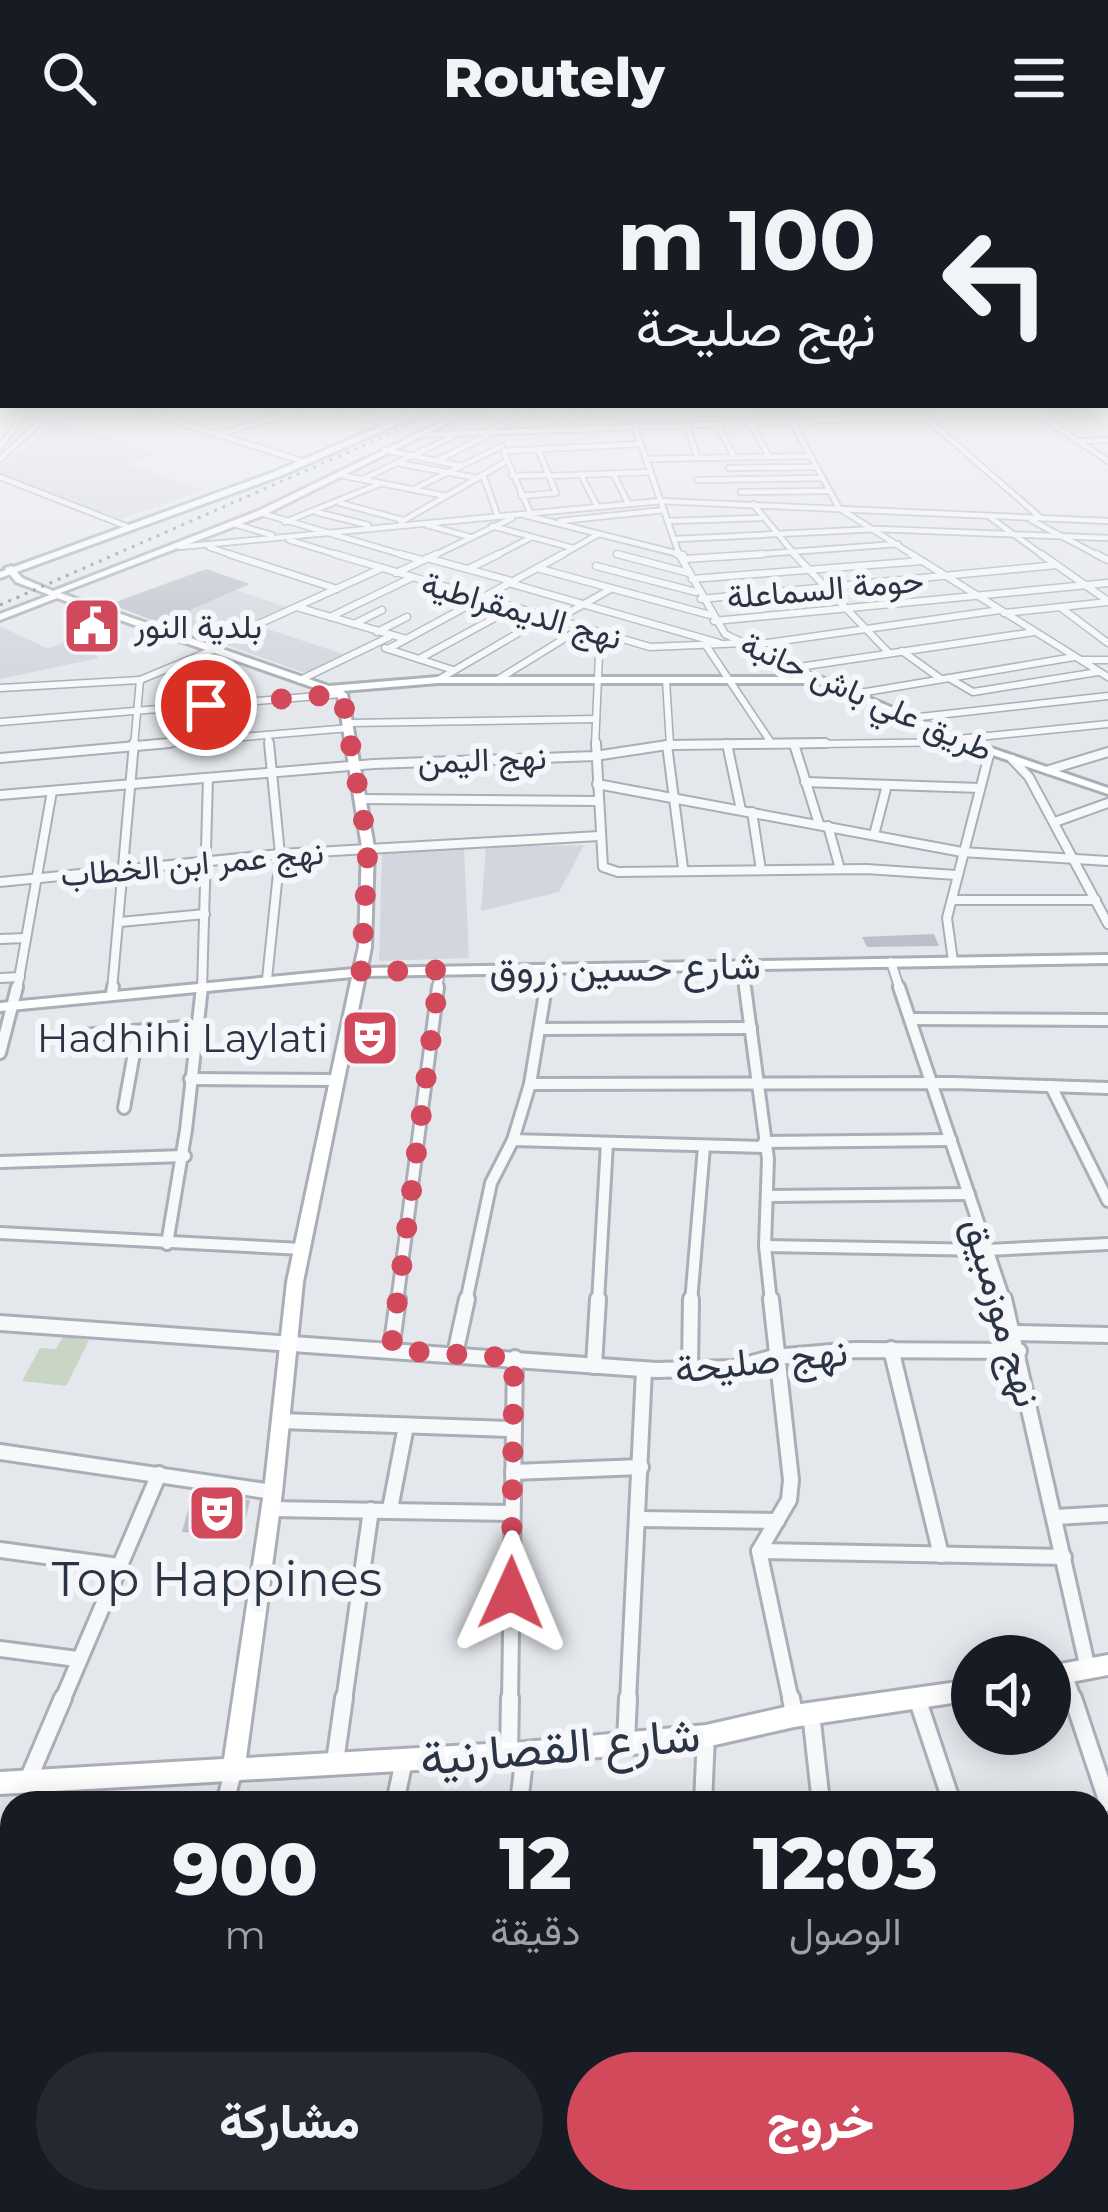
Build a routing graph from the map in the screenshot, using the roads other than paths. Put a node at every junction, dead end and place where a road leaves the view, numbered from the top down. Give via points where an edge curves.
1 (65, 503) edge
2 (194, 503) edge
3 (283, 503) edge
4 (334, 503) edge
5 (340, 503) edge
6 (374, 503) edge
7 (434, 503) edge
8 (492, 503) edge
9 (525, 503) edge
10 (595, 503) edge
11 (628, 503) edge
12 (660, 503) edge
13 (750, 503) joint
14 (836, 503) edge
15 (1022, 503) edge
16 (596, 506) junction
17 (839, 508) junction
18 (664, 510) junction
19 (313, 511) junction
20 (370, 511) junction
21 (530, 512) junction
22 (262, 513) junction
23 (517, 513) junction
24 (497, 514) junction
25 (612, 515) junction
26 (988, 516) junction
27 (762, 518) junction
28 (1027, 518) junction
29 (1042, 518) junction
30 (404, 520) junction
31 (669, 520) junction
32 (1108, 520) edge
33 (287, 521) junction
34 (554, 522) junction
35 (420, 523) junction
36 (234, 524) junction
37 (394, 525) junction
38 (492, 526) junction
39 (128, 527) junction
40 (376, 528) junction
41 (877, 529) junction
42 (262, 531) junction
43 (330, 532) junction
44 (775, 533) junction
45 (597, 535) junction
46 (1015, 535) junction
47 (279, 537) junction
48 (470, 537) junction
49 (532, 537) junction
50 (1064, 538) junction
51 (1108, 538) edge
52 (676, 539) junction
53 (617, 540) junction
54 (634, 544) junction
55 (898, 544) junction
56 (202, 545) junction
57 (180, 547) junction
58 (573, 548) junction
59 (794, 551) junction
60 (617, 554) junction
61 (684, 557) junction
62 (1105, 557) edge
63 (425, 559) junction
64 (924, 560) junction
65 (1057, 565) junction
66 (596, 566) junction
67 (381, 568) junction
68 (537, 568) junction
69 (468, 569) junction
70 (810, 569) junction
71 (396, 573) junction
72 (7, 574) edge
73 (690, 576) junction
74 (949, 577) junction
75 (410, 578) junction
76 (575, 578) junction
77 (511, 582) junction
78 (1108, 583) edge
79 (1085, 585) junction
80 (613, 588) junction
81 (828, 588) junction
82 (337, 589) junction
83 (53, 593) junction
84 (698, 595) junction
85 (976, 596) junction
86 (481, 598) junction
87 (1108, 602) edge
88 (584, 604) junction
89 (297, 607) junction
90 (1060, 607) junction
91 (515, 608) junction
92 (848, 609) junction
93 (382, 610) dead end
94 (1002, 612) junction
95 (0, 613) edge
96 (330, 617) junction
97 (407, 617) dead end
98 (552, 618) junction
99 (712, 618) junction
100 (354, 624) junction
101 (433, 624) junction
102 (583, 627) junction
103 (864, 629) junction
104 (377, 632) junction
105 (600, 632) junction
106 (1034, 632) junction
107 (465, 634) junction
108 (393, 636) junction
109 (406, 639) junction
110 (1108, 643) edge
111 (370, 644) junction
112 (747, 644) junction
113 (728, 645) junction
114 (706, 647) junction
115 (212, 648) junction
116 (388, 649) junction
117 (902, 651) junction
118 (889, 653) junction
119 (1077, 658) junction
120 (419, 659) junction
121 (1108, 659) edge
122 (796, 668) junction
123 (453, 670) junction
124 (1098, 672) junction
125 (1108, 677) edge
126 (945, 679) junction
127 (140, 680) junction
128 (300, 680) junction
129 (438, 680) junction
130 (496, 680) junction
131 (598, 680) junction
132 (666, 680) junction
133 (820, 680) junction
134 (729, 681) junction
135 (0, 688) edge
136 (334, 692) junction
137 (854, 694) junction
138 (1108, 696) edge
139 (139, 710) junction
140 (911, 718) junction
141 (596, 719) junction
142 (0, 722) edge
143 (1108, 724) edge
144 (350, 726) junction
145 (268, 735) junction
146 (961, 741) junction
147 (727, 744) junction
148 (772, 744) junction
149 (794, 744) junction
150 (668, 745) junction
151 (137, 746) junction
152 (990, 751) junction
153 (1108, 752) edge
154 (595, 756) junction
155 (0, 758) edge
156 (1012, 759) junction
157 (357, 765) junction
158 (1049, 770) junction
159 (274, 773) junction
160 (208, 778) junction
161 (806, 782) junction
162 (131, 784) junction
163 (597, 784) junction
164 (887, 784) junction
165 (980, 788) junction
166 (52, 791) junction
167 (1108, 791) edge
168 (0, 796) edge
169 (670, 796) junction
170 (362, 799) junction
171 (598, 801) junction
172 (1108, 803) edge
173 (746, 811) junction
174 (1055, 822) junction
175 (823, 825) junction
176 (874, 835) junction
177 (599, 836) junction
178 (368, 847) junction
179 (962, 852) junction
180 (280, 854) junction
181 (1073, 858) junction
182 (210, 860) junction
183 (1108, 861) edge
184 (683, 868) junction
185 (124, 869) junction
186 (840, 869) junction
187 (761, 870) junction
188 (956, 875) junction
189 (37, 878) junction
190 (0, 882) edge
191 (952, 900) junction
192 (1096, 901) junction
193 (205, 914) junction
194 (120, 922) junction
195 (1108, 924) edge
196 (26, 938) junction
197 (0, 939) edge
198 (1108, 959) edge
199 (953, 961) junction
200 (891, 962) junction
201 (742, 965) junction
202 (440, 970) junction
203 (549, 970) junction
204 (361, 972) junction
205 (20, 977) junction
206 (0, 978) edge
207 (267, 979) junction
208 (198, 985) junction
209 (112, 993) junction
210 (7, 1007) edge
211 (910, 1019) junction
212 (1108, 1020) edge
213 (196, 1026) junction
214 (751, 1028) junction
215 (541, 1029) junction
216 (138, 1031) junction
217 (71, 1036) dead end
218 (0, 1053) edge
219 (190, 1079) junction
220 (334, 1079) junction
221 (932, 1083) junction
222 (530, 1084) junction
223 (757, 1084) junction
224 (1051, 1086) junction
225 (1108, 1088) edge
226 (124, 1108) dead end
227 (513, 1140) junction
228 (951, 1140) junction
229 (607, 1143) junction
230 (765, 1145) junction
231 (704, 1147) junction
232 (184, 1156) junction
233 (0, 1162) edge
234 (969, 1194) junction
235 (770, 1196) junction
236 (1108, 1201) edge
237 (0, 1233) edge
238 (166, 1244) junction
239 (1108, 1244) edge
240 (765, 1246) junction
241 (302, 1249) junction
242 (988, 1250) junction
243 (0, 1323) edge
244 (1016, 1334) junction
245 (1108, 1335) edge
246 (285, 1343) junction
247 (891, 1348) junction
248 (391, 1350) junction
249 (1019, 1351) junction
250 (455, 1354) junction
251 (774, 1357) junction
252 (514, 1358) junction
253 (594, 1366) junction
254 (644, 1370) junction
255 (689, 1370) junction
256 (281, 1421) junction
257 (406, 1426) junction
258 (514, 1429) junction
259 (0, 1452) edge
260 (641, 1467) junction
261 (513, 1472) junction
262 (160, 1474) junction
263 (273, 1492) junction
264 (269, 1509) junction
265 (390, 1509) junction
266 (371, 1510) junction
267 (512, 1513) junction
268 (1108, 1514) edge
269 (1056, 1517) junction
270 (639, 1519) junction
271 (777, 1521) junction
272 (0, 1550) edge
273 (759, 1551) junction
274 (941, 1555) junction
275 (1064, 1557) junction
276 (119, 1566) junction
277 (0, 1649) edge
278 (77, 1660) junction
279 (1098, 1667) edge
280 (951, 1694) edge
281 (918, 1701) junction
282 (1071, 1710) edge
283 (802, 1714) junction
284 (706, 1736) junction
285 (626, 1742) junction
286 (517, 1753) junction
287 (404, 1760) junction
288 (335, 1763) junction
289 (233, 1772) junction
290 (27, 1782) junction
291 (0, 1783) edge
292 (228, 1791) edge
293 (398, 1791) edge
294 (519, 1791) edge
295 (704, 1791) edge
296 (818, 1791) edge
297 (948, 1791) edge
298 (1103, 1791) edge

1 - 39 street
2 - 39 main road
3 - 22 street
4 - 19 street
5 - 20 street
6 - 20 street
7 - 30 street
8 - 24 street
9 - 21 street
10 - 16 street
11 - 16 street
12 - 18 street, طريق علي باش حانبة
13 - 17 street
13 - 27 street
14 - 17 street
15 - 29 street
16 - 21 street
17 - 26 street
17 - 41 street
18 - 25 street
18 - 31 street, طريق علي باش حانبة
19 - 33 street
19 - 40 street
20 - 30 street
21 - 23 street
22 - 33 street
22 - 36 street
23 - 24 street
23 - 34 street
23 - 38 street
24 - 35 street
25 - 34 street
25 - 53 street
26 - 28 street
26 - 46 street
27 - 31 street
27 - 44 street
28 - 29 street
28 - 50 street
29 - 32 street
30 - 37 street
31 - 52 street, طريق علي باش حانبة
33 - 42 street
33 - 43 street
34 - 45 street
35 - 37 street
35 - 48 street
36 - 42 street, نهج الديمقراطية
36 - 57 street
37 - 40 street
38 - 48 street
38 - 49 street
39 - 72 main road
40 - 43 street
41 - 44 street
41 - 46 street
41 - 55 street
42 - 47 street, نهج الديمقراطية
43 - 47 street
43 - 63 street
44 - 52 street
44 - 59 street
45 - 53 street
45 - 58 street
46 - 50 street
46 - 65 street
47 - 56 street
47 - 67 street, نهج الديمقراطية
48 - 63 street
49 - 58 street
49 - 69 street
50 - 51 street
50 - 62 street
52 - 61 street, طريق علي باش حانبة
53 - 54 street
54 - 60 street
54 - 61 street
55 - 59 street
55 - 64 street
56 - 57 street
56 - 82 street
57 - 83 street
58 - 68 street
59 - 61 street
59 - 70 street
60 - 66 street
60 - 73 street
61 - 73 street, طريق علي باش حانبة
63 - 69 street
63 - 71 street
64 - 70 street
64 - 74 street
65 - 74 street, حومة السماعلة
65 - 79 street
66 - 76 street
66 - 84 street, حومة السماعلة
67 - 71 street, نهج الديمقراطية
67 - 82 street
68 - 76 street
68 - 77 street
69 - 77 street
70 - 73 street
70 - 81 street
71 - 75 street, نهج الديمقراطية
72 - 83 street
73 - 84 street, طريق علي باش حانبة
74 - 81 street, حومة السماعلة
74 - 85 street
75 - 86 street, نهج الديمقراطية
75 - 96 street
76 - 80 street
77 - 86 street
77 - 88 street
78 - 79 street
79 - 85 street
79 - 87 street
80 - 88 street
80 - 99 street
81 - 84 street, حومة السماعلة
81 - 92 street
82 - 89 street
83 - 95 street
83 - 115 street
84 - 99 street, طريق علي باش حانبة
85 - 92 street
85 - 94 street
86 - 91 street, نهج الديمقراطية
86 - 101 street
87 - 90 street, نهج الديمقراطية
88 - 98 street
88 - 113 street
89 - 96 street
89 - 115 street
90 - 94 street, نهج الديمقراطية
90 - 110 street
91 - 98 street, نهج الديمقراطية
91 - 107 street
92 - 99 street
92 - 103 street
93 - 100 street
94 - 103 street, نهج الديمقراطية
94 - 106 street
96 - 100 street
97 - 104 street
98 - 102 street, نهج الديمقراطية
98 - 123 street
99 - 112 street, طريق علي باش حانبة
100 - 104 street
101 - 107 street
101 - 109 street
102 - 105 street, نهج الديمقراطية
102 - 130 street
103 - 112 street, نهج الديمقراطية
103 - 118 street
104 - 108 street
105 - 114 street, نهج الديمقراطية via 650,647
105 - 131 street
106 - 117 street
106 - 119 street
107 - 120 street
108 - 109 street
108 - 111 street
109 - 116 street
111 - 116 street
111 - 128 street
112 - 113 street, نهج الديمقراطية
112 - 122 street, طريق علي باش حانبة
113 - 114 street, نهج الديمقراطية
114 - 134 street
115 - 127 street
115 - 128 street
116 - 120 street
117 - 118 street
117 - 126 street
118 - 122 street
119 - 121 street
119 - 124 street
119 - 126 street
120 - 123 street
122 - 133 street, طريق علي باش حانبة
123 - 129 street
124 - 125 street
124 - 126 street via 973,692
126 - 137 street
127 - 135 street
127 - 139 street
128 - 136 street
129 - 130 street
129 - 136 street
130 - 131 street
131 - 132 street
131 - 141 street
132 - 134 street
132 - 150 street
133 - 134 street
133 - 137 street, طريق علي باش حانبة
134 - 148 street
136 - 139 street
136 - 144 street
137 - 140 street, طريق علي باش حانبة
138 - 140 street
139 - 142 street
139 - 151 street
140 - 146 street, طريق علي باش حانبة
141 - 144 street
141 - 154 street
143 - 146 street, نهج اليمن
144 - 145 street
144 - 157 street
145 - 151 street
145 - 159 street
146 - 149 street, نهج اليمن
146 - 152 street, طريق علي باش حانبة
147 - 148 street, نهج اليمن
147 - 150 street, نهج اليمن
147 - 173 street
148 - 149 street, نهج اليمن
149 - 161 street
150 - 154 street, نهج اليمن
150 - 169 street
151 - 155 street
151 - 162 street
152 - 156 street, طريق علي باش حانبة
152 - 165 street
153 - 158 street
154 - 157 street, نهج اليمن
154 - 163 street
156 - 158 street, طريق علي باش حانبة
156 - 174 street
157 - 159 street, نهج اليمن
157 - 170 street
158 - 167 street, طريق علي باش حانبة
159 - 160 street, نهج اليمن
159 - 180 street
160 - 162 street, نهج اليمن
160 - 182 street
161 - 164 street
161 - 175 street
162 - 166 street, نهج اليمن
162 - 185 street
163 - 169 street
163 - 171 street
164 - 165 street
164 - 176 street
165 - 179 street
166 - 168 street, نهج اليمن
166 - 189 street
169 - 173 street
169 - 184 street
170 - 171 street
170 - 178 street
171 - 177 street
172 - 174 street
173 - 175 street
173 - 187 street
174 - 181 street
175 - 176 street
175 - 186 street
176 - 179 street
177 - 178 street, نهج عمر ابن الخطاب
177 - 184 street via 609,871
178 - 180 street, نهج عمر ابن الخطاب
178 - 204 street
179 - 181 street
179 - 188 street
180 - 182 street, نهج عمر ابن الخطاب
180 - 207 street
181 - 183 street
181 - 192 street
182 - 185 street, نهج عمر ابن الخطاب
182 - 193 street
184 - 187 street
185 - 189 street, نهج عمر ابن الخطاب
185 - 194 street
186 - 187 street
186 - 188 street
188 - 191 street
189 - 190 street, نهج عمر ابن الخطاب
189 - 196 street
191 - 192 street
191 - 199 street
192 - 195 street
193 - 194 street
193 - 208 street
194 - 209 street
196 - 197 street
196 - 205 street
198 - 199 street, شارع حسين زروق
199 - 200 street, شارع حسين زروق
200 - 201 street, شارع حسين زروق
200 - 211 street, نهج موزمبيق
201 - 203 street, شارع حسين زروق
201 - 214 street
202 - 203 street, شارع حسين زروق
202 - 204 street, شارع حسين زروق
202 - 248 street
203 - 215 street
204 - 207 street, شارع حسين زروق
204 - 220 street
205 - 206 street
205 - 210 street
207 - 208 street, شارع حسين زروق
208 - 209 street, شارع حسين زروق
208 - 213 street
209 - 210 street, شارع حسين زروق
210 - 218 street
211 - 212 street
211 - 221 street, نهج موزمبيق
213 - 216 street
213 - 219 street
214 - 215 street
214 - 223 street
215 - 222 street
216 - 217 street
216 - 226 street
219 - 220 street
219 - 232 street
220 - 241 street
221 - 223 street
221 - 224 street
221 - 228 street, نهج موزمبيق
222 - 223 street
222 - 227 street
223 - 230 street
224 - 225 street
224 - 236 street
227 - 229 street
227 - 250 street via 491,1183
228 - 230 street
228 - 234 street, نهج موزمبيق
229 - 231 street
229 - 253 street
230 - 231 street
230 - 235 street
231 - 255 street
232 - 233 street
232 - 238 street
234 - 235 street
234 - 242 street, نهج موزمبيق
235 - 240 street
237 - 238 street
238 - 241 street
239 - 242 street
240 - 242 street
240 - 251 street
241 - 246 street
242 - 244 street, نهج موزمبيق
243 - 246 street, نهج صليحة
244 - 245 street
244 - 249 street, نهج موزمبيق
246 - 248 street, نهج صليحة
246 - 256 street
247 - 249 street, نهج صليحة
247 - 251 street, نهج صليحة
247 - 274 street
248 - 250 street, نهج صليحة
249 - 269 street, نهج موزمبيق
250 - 252 street, نهج صليحة
251 - 255 street, نهج صليحة
251 - 271 street via 790,1480
252 - 253 street, نهج صليحة
252 - 258 street
253 - 254 street, نهج صليحة
254 - 255 street, نهج صليحة
254 - 260 street
256 - 257 street
256 - 263 street
257 - 258 street
257 - 265 street
258 - 261 street
259 - 262 street
260 - 261 street
260 - 270 street
261 - 267 street
262 - 263 street
262 - 276 street
263 - 264 street
264 - 266 street
264 - 289 street
265 - 266 street
265 - 267 street
266 - 288 street
267 - 286 street
268 - 269 street
269 - 275 street, نهج موزمبيق
270 - 271 street
270 - 285 street
271 - 273 street
272 - 276 street
273 - 274 street
273 - 283 street
274 - 275 street
275 - 279 street, نهج موزمبيق
276 - 278 street
277 - 278 street
278 - 290 street
280 - 281 street, شارع القصارنية
281 - 283 street, شارع القصارنية
281 - 297 street
282 - 298 street
283 - 284 street, شارع القصارنية
283 - 296 street
284 - 285 street, شارع القصارنية
284 - 295 street
285 - 286 street, شارع القصارنية
286 - 287 street, شارع القصارنية
286 - 294 street
287 - 288 street, شارع القصارنية
287 - 293 street
288 - 289 street, شارع القصارنية
289 - 290 street, شارع القصارنية
289 - 292 street
290 - 291 street, شارع القصارنية

